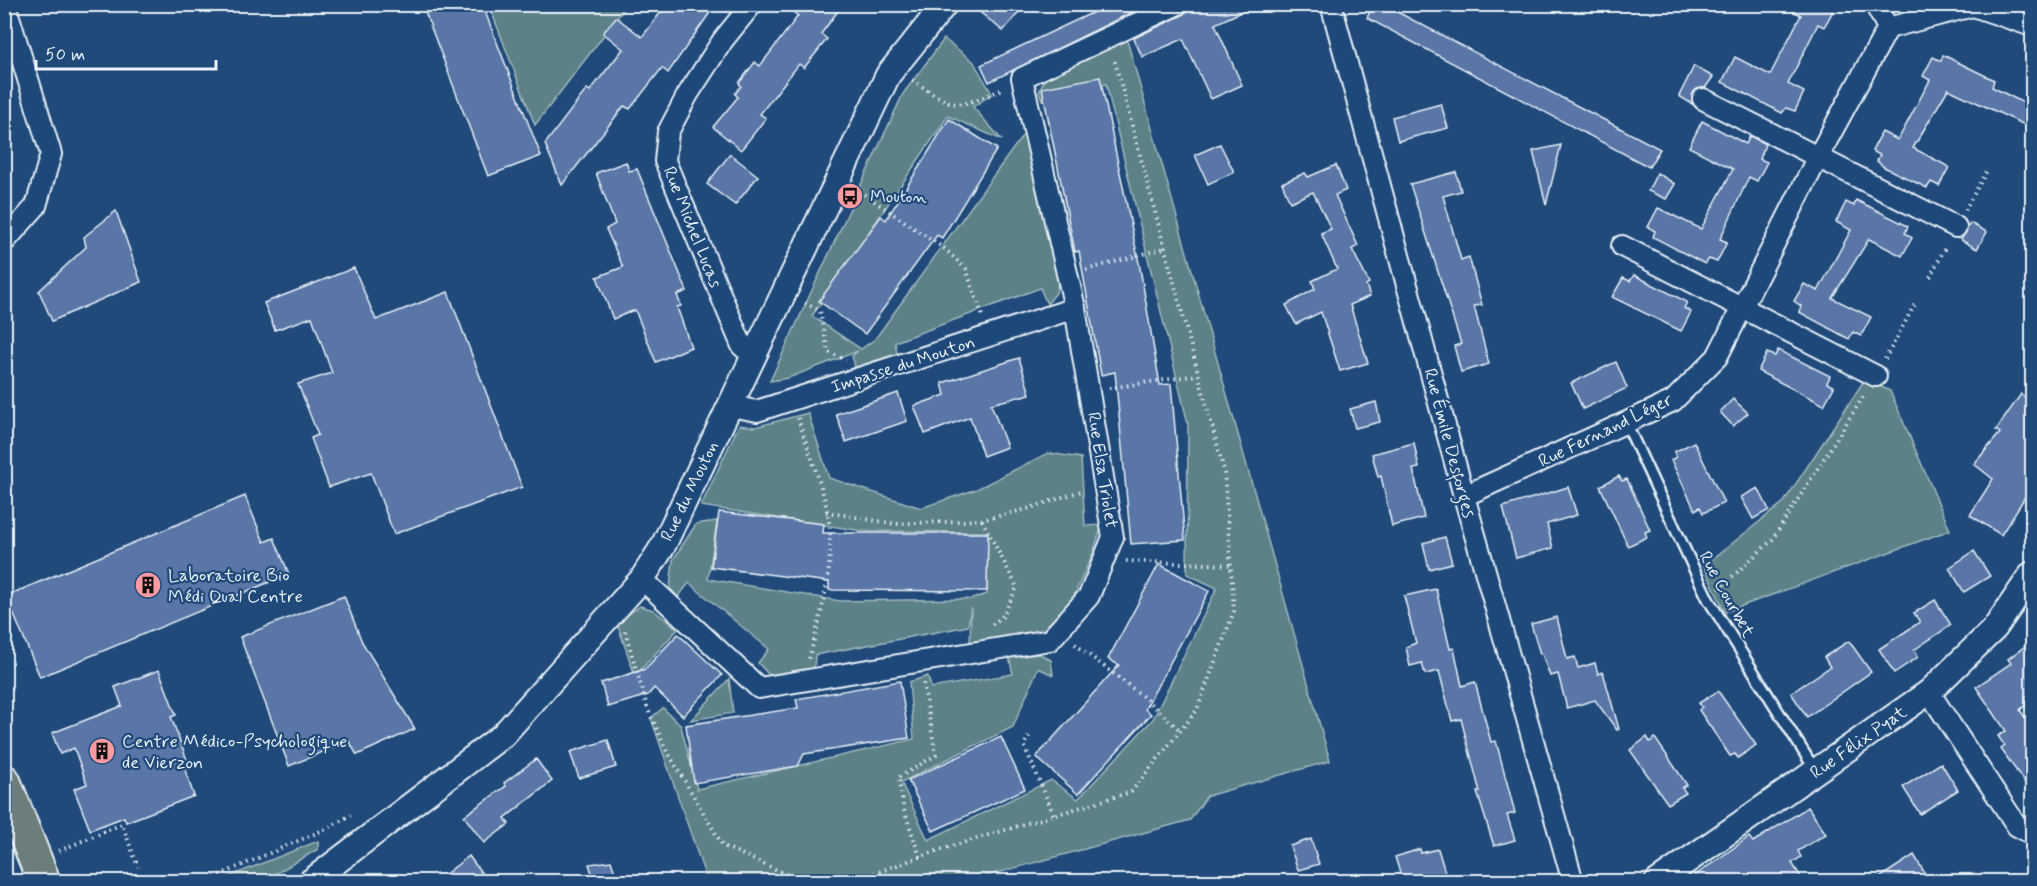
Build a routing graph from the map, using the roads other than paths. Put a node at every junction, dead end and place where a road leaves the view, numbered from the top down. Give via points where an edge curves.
1 (5, 4) edge
2 (752, 4) edge
3 (945, 4) edge
4 (1178, 4) edge
5 (1330, 4) edge
6 (1875, 4) edge
7 (2032, 26) edge
8 (1888, 28) junction
9 (12, 51) edge
10 (1703, 99) dead end
11 (1819, 155) junction
12 (1956, 227) dead end
13 (4, 242) edge
14 (1622, 246) dead end
15 (1742, 307) junction
16 (1075, 308) junction
17 (755, 357) junction
18 (1876, 376) road end
19 (730, 406) junction
20 (1626, 423) junction
21 (1464, 496) junction
22 (2032, 574) edge
23 (642, 579) junction
24 (1929, 692) junction
25 (1816, 772) junction
26 (4, 782) edge
27 (2032, 834) edge
28 (40, 871) edge
29 (310, 882) edge
30 (1573, 882) edge
31 (1657, 882) edge

1 - 9 street
2 - 17 street, Rue Michel Lucas via 688,94 668,132 665,161 742,346
3 - 17 street, Rue du Mouton via 888,75
4 - 16 street, Rue Elsa Triolet via 1022,78
5 - 21 street, Rue Émile Desforges
6 - 8 street
7 - 8 street via 1972,6
8 - 11 street, Rue Fernand Léger
9 - 13 street via 51,154 36,206
10 - 11 street
11 - 12 street
11 - 15 street, Rue Fernand Léger
14 - 15 street
15 - 18 street
15 - 20 street, Rue Fernand Léger via 1717,357 1673,401
16 - 19 street, Impasse du Mouton via 757,411
16 - 23 street, Rue Elsa Triolet via 1113,537 1089,596 1050,640 759,688
17 - 19 street, Rue du Mouton
19 - 23 street, Rue du Mouton via 663,546
20 - 21 street, Rue Fernand Léger
20 - 25 lane, Rue Courbet via 1708,599
21 - 30 street, Rue Émile Desforges
22 - 24 street, Rue Félix Pyat via 1995,628
23 - 29 street, Rue du Mouton via 503,735
24 - 25 street, Rue Félix Pyat
24 - 27 street via 2017,826
25 - 31 street, Rue Félix Pyat
26 - 28 main road

